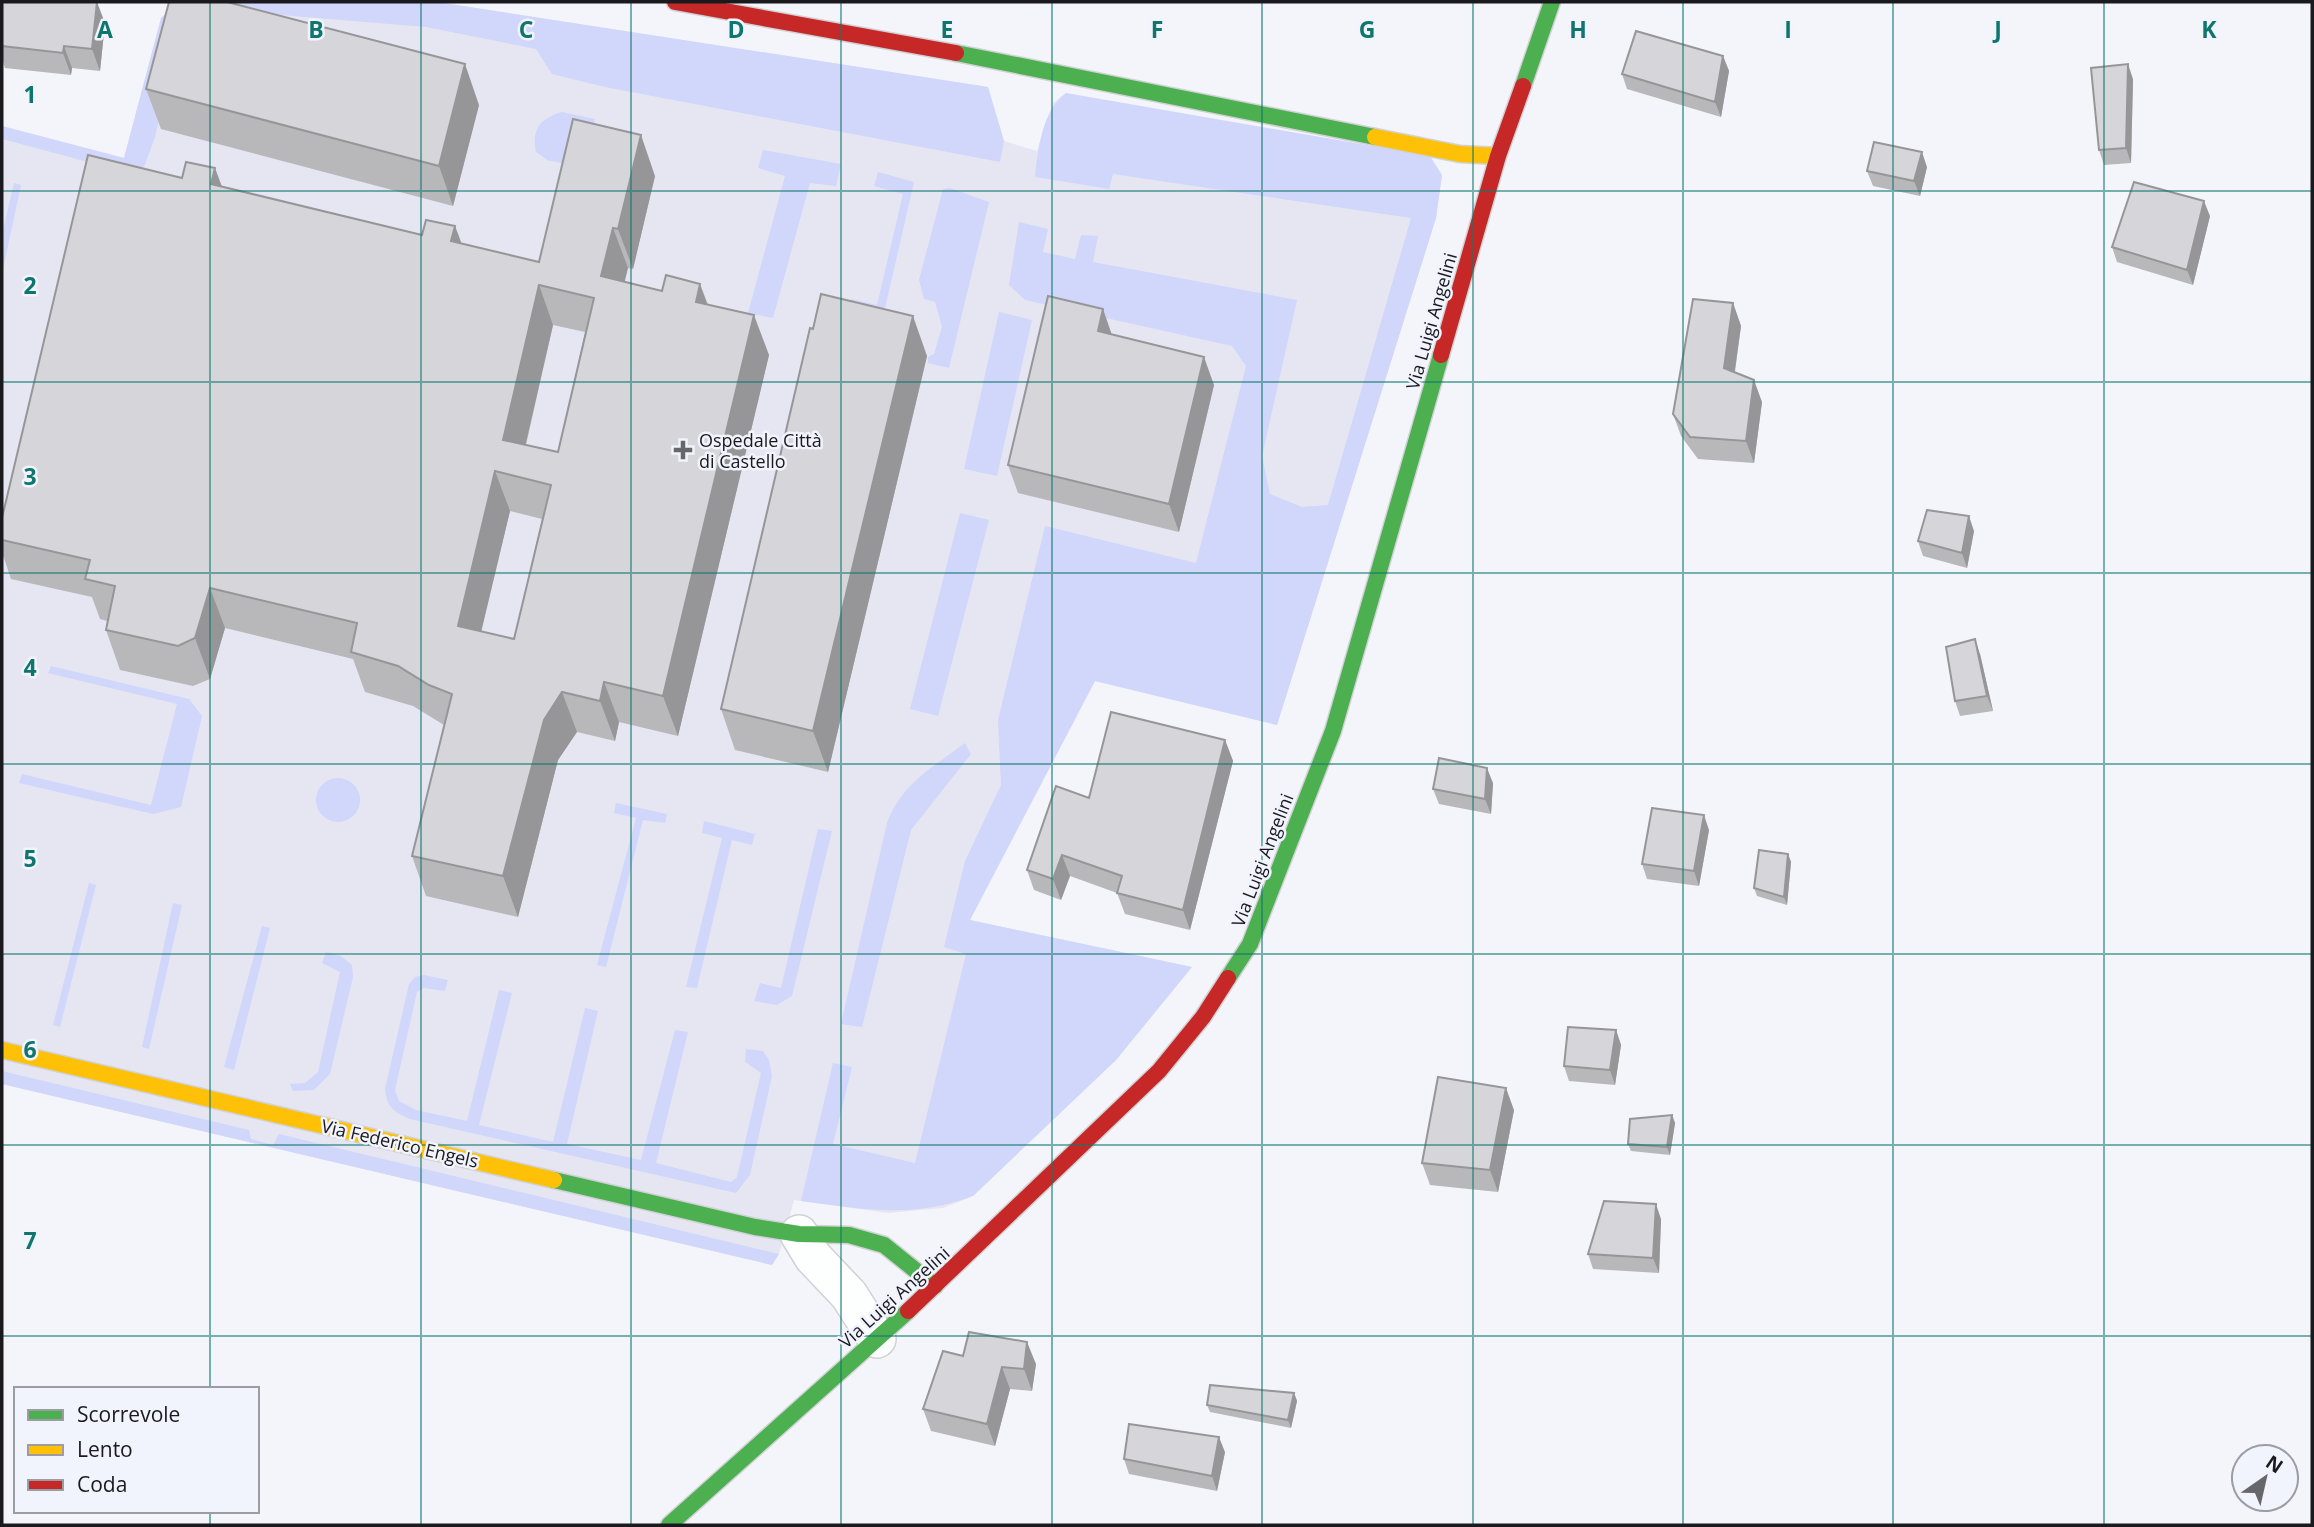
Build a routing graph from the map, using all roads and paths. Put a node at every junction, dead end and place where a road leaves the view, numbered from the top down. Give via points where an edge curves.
1 (675, 2) edge
2 (1552, 2) edge
3 (1498, 156) junction
4 (2, 1050) edge
5 (799, 1234) junction
6 (935, 1286) junction
7 (877, 1339) junction
8 (669, 1525) edge

1 - 3 street via 1041,68 1460,155
2 - 3 street, Via Luigi Angelini
3 - 6 street, Via Luigi Angelini via 1333,731 1250,944 1203,1017 1159,1071
4 - 5 street, Via Federico Engels
5 - 6 street, Via Federico Engels via 849,1235 884,1245
5 - 7 street via 813,1257 849,1295
6 - 7 street, Via Luigi Angelini
7 - 8 street, Via Luigi Angelini

